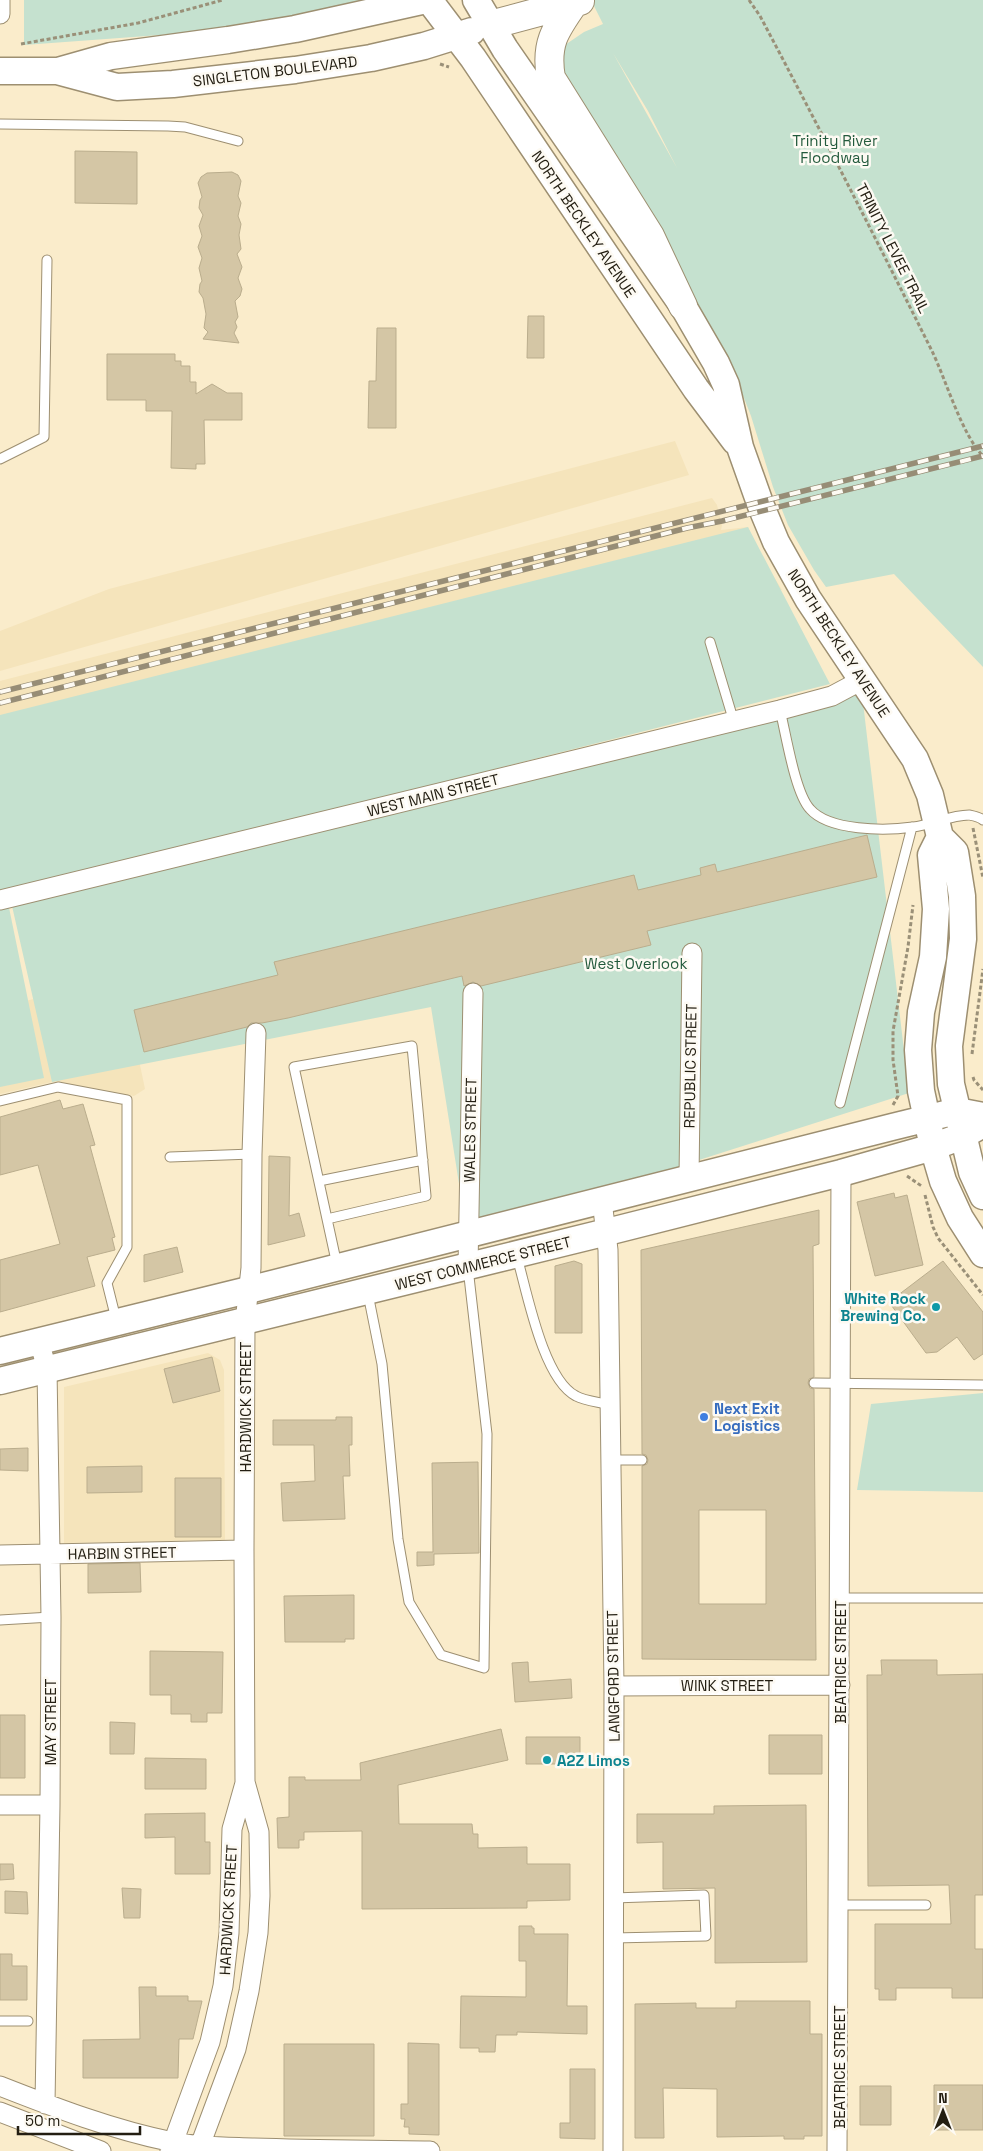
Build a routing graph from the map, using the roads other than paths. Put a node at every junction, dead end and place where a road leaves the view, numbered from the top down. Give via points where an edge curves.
1 (0, 0) edge
2 (427, 0) edge
3 (476, 0) edge
4 (578, 1) edge
5 (0, 14) edge
6 (490, 25) junction
7 (456, 36) junction
8 (0, 71) edge
9 (57, 71) junction
10 (0, 124) edge
11 (238, 141) dead end
12 (47, 260) dead end
13 (683, 306) junction
14 (740, 447) junction
15 (0, 459) edge
16 (710, 642) dead end
17 (862, 680) junction
18 (780, 710) junction
19 (734, 722) junction
20 (983, 820) edge
21 (912, 827) junction
22 (939, 830) junction
23 (0, 900) edge
24 (692, 953) dead end
25 (473, 993) dead end
26 (256, 1032) dead end
27 (0, 1101) edge
28 (840, 1103) dead end
29 (983, 1116) edge
30 (926, 1118) junction
31 (967, 1124) edge
32 (933, 1147) junction
33 (252, 1154) junction
34 (170, 1158) dead end
35 (423, 1160) junction
36 (841, 1173) junction
37 (689, 1178) junction
38 (318, 1182) junction
39 (983, 1196) edge
40 (602, 1200) junction
41 (328, 1219) junction
42 (607, 1232) junction
43 (467, 1234) junction
44 (983, 1254) edge
45 (516, 1255) junction
46 (337, 1267) junction
47 (468, 1267) junction
48 (248, 1290) junction
49 (367, 1291) junction
50 (117, 1322) junction
51 (246, 1322) junction
52 (40, 1341) junction
53 (0, 1351) edge
54 (47, 1369) junction
55 (0, 1381) edge
56 (814, 1383) dead end
57 (840, 1383) junction
58 (983, 1384) edge
59 (610, 1405) junction
60 (610, 1460) junction
61 (642, 1460) dead end
62 (244, 1550) junction
63 (0, 1555) edge
64 (50, 1555) junction
65 (840, 1598) junction
66 (983, 1598) edge
67 (50, 1616) junction
68 (0, 1620) edge
69 (840, 1685) junction
70 (614, 1686) junction
71 (245, 1782) junction
72 (0, 1805) edge
73 (50, 1805) junction
74 (614, 1898) junction
75 (839, 1905) junction
76 (926, 1905) dead end
77 (613, 1938) junction
78 (0, 2021) edge
79 (28, 2021) dead end
80 (0, 2086) edge
81 (45, 2104) junction
82 (0, 2112) edge
83 (172, 2147) edge
84 (199, 2148) edge
85 (101, 2151) edge
86 (430, 2151) edge
87 (613, 2151) edge
88 (837, 2151) edge

1 - 5 street
2 - 7 main road, NORTH BECKLEY AVENUE
2 - 9 main road, SINGLETON BOULEVARD via 294,29 111,56
3 - 6 main road, NORTH BECKLEY AVENUE
4 - 6 highway
4 - 13 highway via 561,21 552,40 547,59 550,78 650,236
6 - 7 main road, SINGLETON BOULEVARD
6 - 13 main road, NORTH BECKLEY AVENUE
7 - 9 main road, SINGLETON BOULEVARD via 371,58 173,84 117,87
7 - 14 main road, NORTH BECKLEY AVENUE via 690,381
8 - 9 main road, SINGLETON BOULEVARD
10 - 11 lane via 168,126
12 - 15 lane via 44,437
13 - 14 main road, NORTH BECKLEY AVENUE via 726,385
14 - 17 main road, NORTH BECKLEY AVENUE via 776,542 808,599
16 - 19 lane
17 - 18 street, WEST MAIN STREET via 832,696
17 - 22 main road, NORTH BECKLEY AVENUE via 915,760 930,795
18 - 19 street, WEST MAIN STREET
18 - 21 lane via 796,778 810,809 826,821 866,829
19 - 23 street, WEST MAIN STREET
20 - 22 lane via 968,815
21 - 22 lane
21 - 28 lane
22 - 30 main road via 932,855 936,909 933,957 921,1012 918,1050
22 - 31 main road, NORTH BECKLEY AVENUE via 955,852 962,896 963,939 949,1046 951,1084
24 - 37 street, REPUBLIC STREET
25 - 43 street, WALES STREET
26 - 33 street, HARDWICK STREET
27 - 50 lane via 58,1087 128,1100 126,1247 106,1283
29 - 31 main road
30 - 31 main road, WEST COMMERCE STREET
30 - 32 main road
30 - 37 main road, WEST COMMERCE STREET
31 - 32 main road, WEST COMMERCE STREET
31 - 39 main road, NORTH BECKLEY AVENUE via 972,1172
32 - 36 main road, WEST COMMERCE STREET
32 - 44 main road via 943,1181 960,1218
33 - 34 lane
33 - 48 street, HARDWICK STREET
35 - 38 lane
35 - 38 lane via 412,1046 294,1067
35 - 41 lane via 426,1196
36 - 42 main road, WEST COMMERCE STREET
36 - 57 street, BEATRICE STREET
37 - 40 main road, WEST COMMERCE STREET
38 - 41 lane
40 - 42 street, LANGFORD STREET
40 - 43 main road, WEST COMMERCE STREET
41 - 46 lane
42 - 45 main road, WEST COMMERCE STREET
42 - 59 street, LANGFORD STREET
43 - 46 main road, WEST COMMERCE STREET
43 - 47 street, WALES STREET
45 - 47 main road, WEST COMMERCE STREET
45 - 59 lane via 544,1352 559,1382 576,1397
46 - 48 main road, WEST COMMERCE STREET
47 - 49 main road, WEST COMMERCE STREET
47 - 49 lane via 487,1434 484,1668 441,1655 409,1602 398,1539 382,1364
48 - 50 main road, WEST COMMERCE STREET
48 - 51 street, HARDWICK STREET
49 - 51 main road, WEST COMMERCE STREET
50 - 52 main road, WEST COMMERCE STREET
51 - 54 main road, WEST COMMERCE STREET
51 - 62 street, HARDWICK STREET
52 - 53 main road, WEST COMMERCE STREET
52 - 54 street, MAY STREET
54 - 55 main road, WEST COMMERCE STREET
54 - 64 street, MAY STREET
56 - 57 lane
57 - 58 lane
57 - 65 street, BEATRICE STREET
59 - 60 street, LANGFORD STREET
60 - 61 lane
60 - 70 street, LANGFORD STREET
62 - 64 street, HARBIN STREET
62 - 71 street, HARDWICK STREET
63 - 64 street, HARBIN STREET
64 - 67 street, MAY STREET
65 - 66 lane
65 - 69 street, BEATRICE STREET
67 - 68 lane
67 - 73 street, MAY STREET
69 - 70 street, WINK STREET
69 - 75 street, BEATRICE STREET
70 - 74 street, LANGFORD STREET
71 - 83 street, HARDWICK STREET via 232,1829 229,1933 223,1986 210,2042
71 - 84 street, HARDWICK STREET via 259,1832 258,1933 236,2049
72 - 73 street
73 - 81 street, MAY STREET
74 - 77 street, LANGFORD STREET
74 - 77 lane via 704,1895 706,1936
75 - 76 lane
75 - 88 street, BEATRICE STREET
77 - 87 street, LANGFORD STREET
78 - 79 lane
80 - 81 street
81 - 83 street
82 - 85 street
83 - 84 street
84 - 86 street

